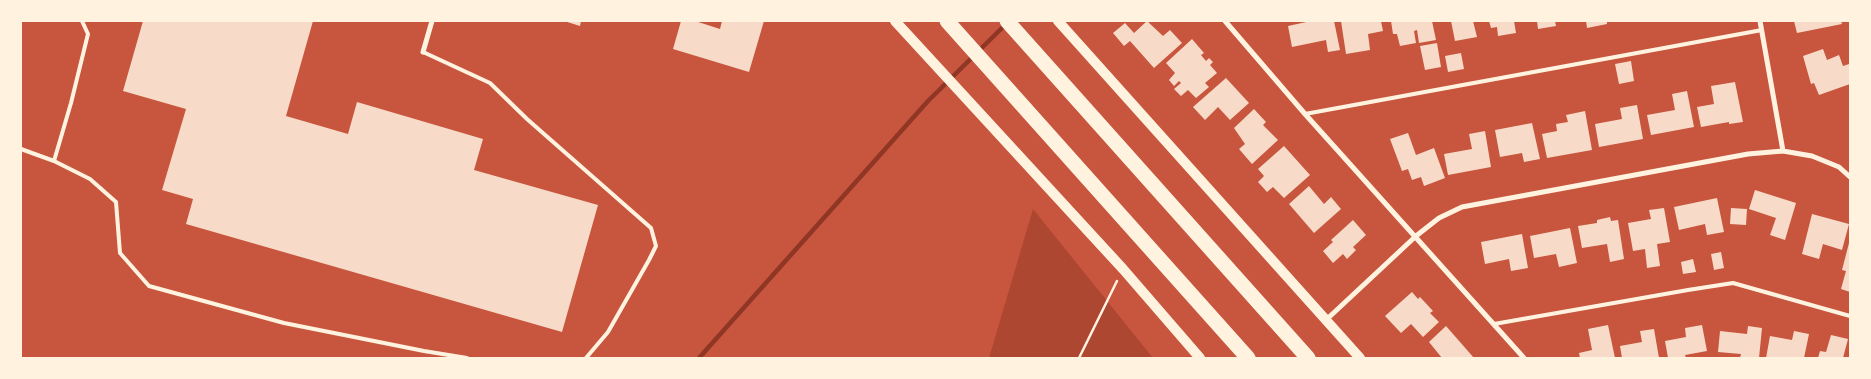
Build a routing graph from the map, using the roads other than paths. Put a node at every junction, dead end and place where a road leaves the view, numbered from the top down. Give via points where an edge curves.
1 (82, 21) edge
2 (432, 21) edge
3 (896, 21) edge
4 (1007, 21) edge
5 (1225, 21) edge
6 (1760, 21) edge
7 (948, 22) edge
8 (1060, 23) edge
9 (1762, 30) junction
10 (423, 52) joint
11 (1305, 114) junction
12 (21, 149) edge
13 (1782, 151) junction
14 (54, 161) junction
15 (1850, 177) edge
16 (1416, 236) junction
17 (1850, 316) edge
18 (1326, 320) junction
19 (1494, 324) junction
20 (467, 358) edge
21 (586, 358) edge
22 (1200, 358) edge
23 (1248, 358) edge
24 (1308, 358) edge
25 (1360, 358) edge
26 (1524, 358) edge

1 - 14 lane via 88,34
2 - 10 street
3 - 22 main road
4 - 24 highway
5 - 11 street
6 - 9 street
7 - 23 highway
8 - 18 main road
9 - 11 lane
9 - 13 street
10 - 21 lane via 490,83 651,228 656,246 608,332
11 - 16 street
12 - 14 lane
13 - 15 street via 1812,156 1839,167
13 - 16 street via 1748,154 1462,207 1439,218
14 - 20 lane via 90,179 116,202 120,253 149,286 284,323
16 - 18 street
16 - 19 street
17 - 19 lane via 1733,284
18 - 25 main road
19 - 26 street

